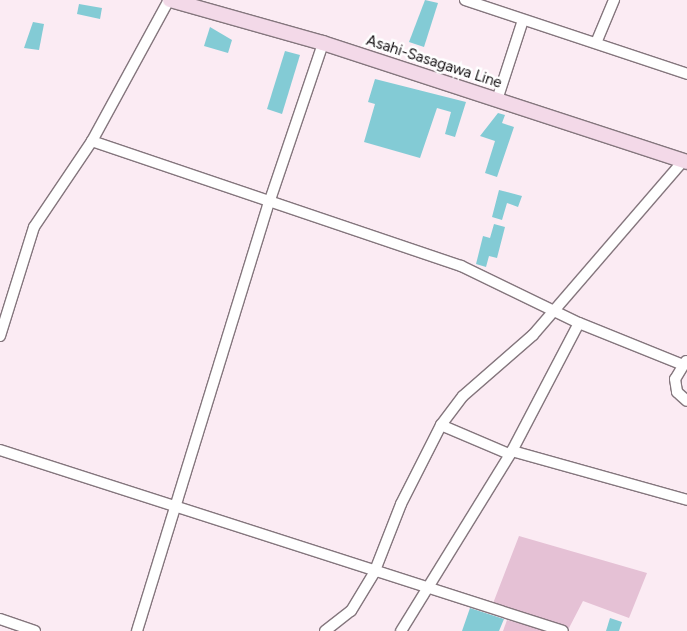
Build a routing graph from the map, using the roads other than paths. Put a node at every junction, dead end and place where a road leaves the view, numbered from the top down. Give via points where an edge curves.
1 (169, 0) edge
2 (465, 0) edge
3 (614, 0) edge
4 (523, 20) junction
5 (323, 43) junction
6 (596, 43) junction
7 (687, 74) edge
8 (497, 100) junction
9 (92, 141) junction
10 (686, 162) edge
11 (270, 200) junction
12 (556, 311) junction
13 (579, 323) junction
14 (0, 336) edge
15 (684, 362) edge
16 (687, 401) edge
17 (441, 424) junction
18 (0, 450) edge
19 (510, 452) junction
20 (687, 500) edge
21 (178, 505) junction
22 (374, 573) junction
23 (425, 590) junction
24 (0, 619) edge
25 (34, 631) edge
26 (137, 631) edge
27 (326, 631) edge
28 (400, 631) edge
29 (563, 631) edge

1 - 5 main road, Asahi-Sasagawa Line
1 - 9 street
2 - 4 street
3 - 6 street
4 - 6 street
4 - 8 street
5 - 8 main road, Asahi-Sasagawa Line
5 - 11 street
6 - 7 street
8 - 10 main road, Asahi-Sasagawa Line
9 - 11 street
9 - 14 street via 34,227
10 - 12 street
11 - 12 street via 461,266
11 - 21 street
12 - 13 street
12 - 17 street via 463,396
13 - 15 street
13 - 19 street
15 - 16 street via 675,386
17 - 19 street
17 - 22 street via 401,504
18 - 21 street
19 - 20 street
19 - 23 street
21 - 22 street
21 - 26 street
22 - 23 street
22 - 27 street via 351,611
23 - 28 street
23 - 29 street
24 - 25 street

